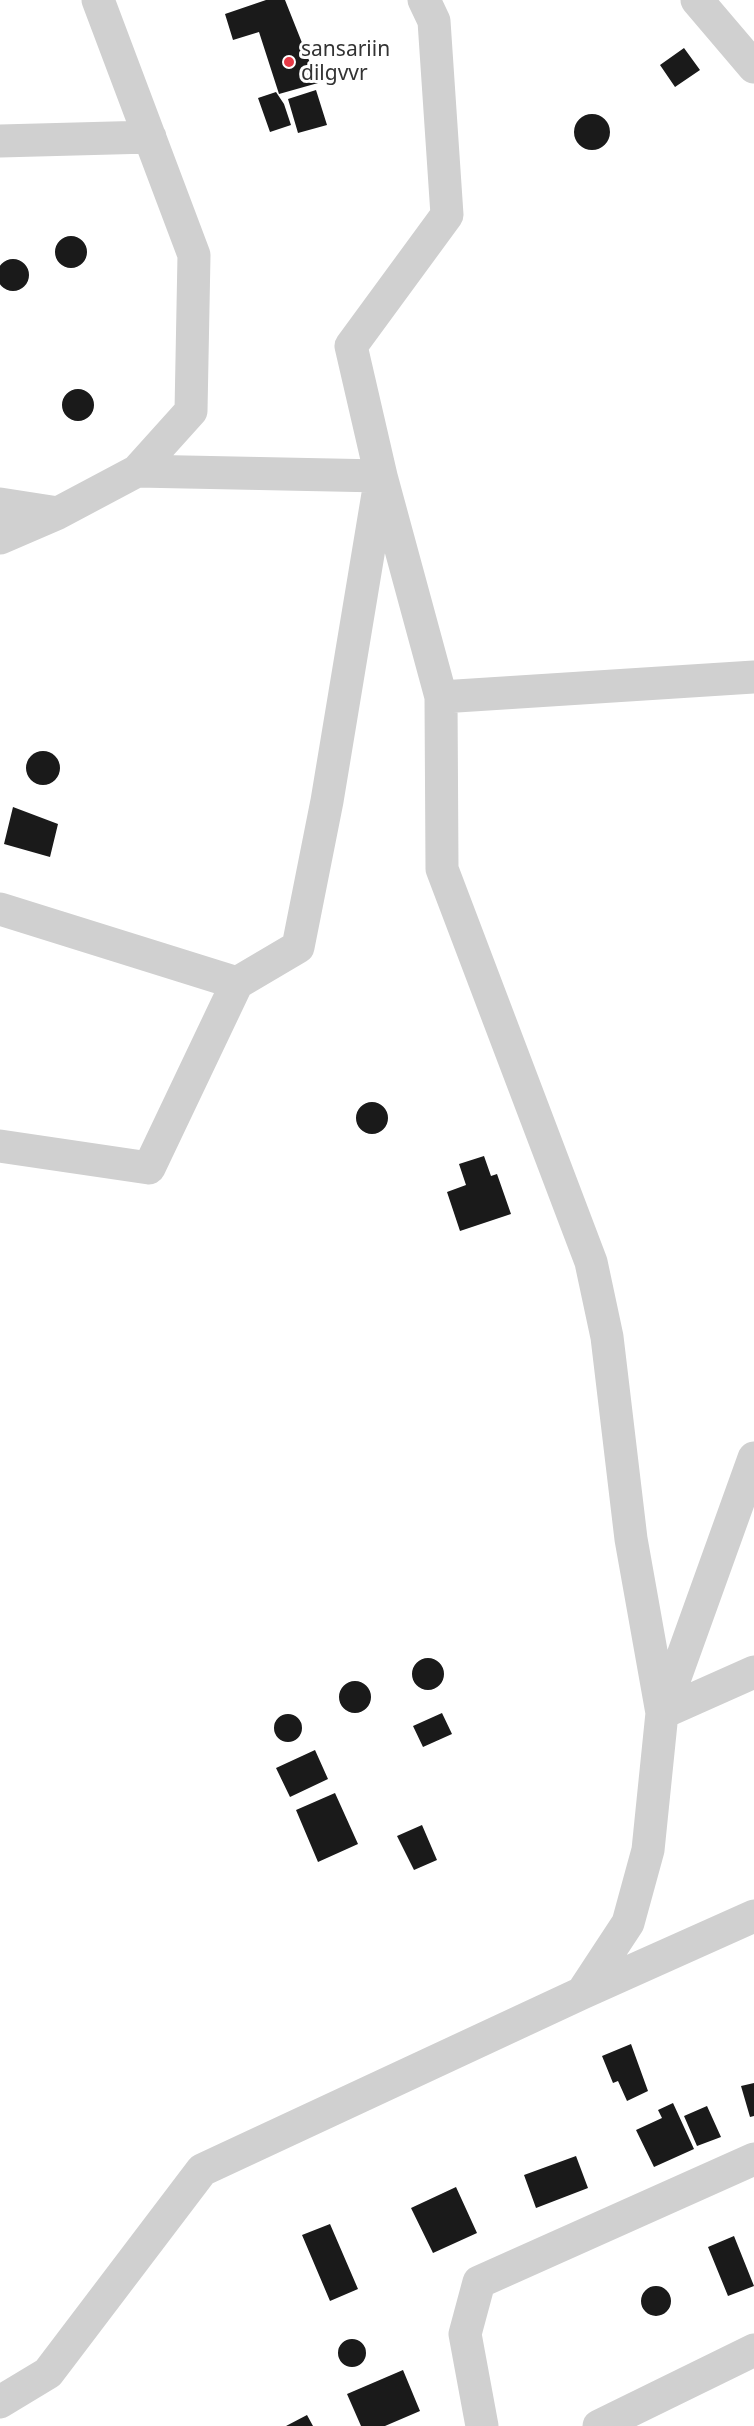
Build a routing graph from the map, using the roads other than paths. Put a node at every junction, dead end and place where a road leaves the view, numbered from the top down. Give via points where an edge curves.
1 (98, 0) edge
2 (424, 0) edge
3 (697, 0) edge
4 (754, 67) edge
5 (150, 137) junction
6 (0, 141) edge
7 (136, 471) junction
8 (381, 476) junction
9 (0, 504) edge
10 (58, 513) junction
11 (0, 538) edge
12 (754, 677) edge
13 (441, 697) junction
14 (0, 909) edge
15 (237, 983) junction
16 (0, 1146) edge
17 (754, 1458) edge
18 (754, 1672) edge
19 (662, 1713) junction
20 (754, 1916) edge
21 (582, 1993) junction
22 (754, 2159) edge
23 (754, 2350) edge
24 (0, 2402) edge
25 (482, 2426) edge
26 (599, 2426) edge

1 - 5 street
2 - 8 street via 434,21 447,215 351,346
3 - 4 street
5 - 6 street
5 - 7 street via 194,255 191,411
7 - 8 street
7 - 10 street
8 - 13 street
8 - 15 street via 327,801 298,947
9 - 10 street
10 - 11 street
12 - 13 street
13 - 19 street via 442,869 591,1262 607,1337 631,1539
14 - 15 street
15 - 16 street via 149,1168
17 - 19 street
18 - 19 street
19 - 21 street via 648,1850 628,1923
20 - 21 street
21 - 24 street via 202,2170 48,2373
22 - 25 street via 479,2282 465,2334
23 - 26 street

